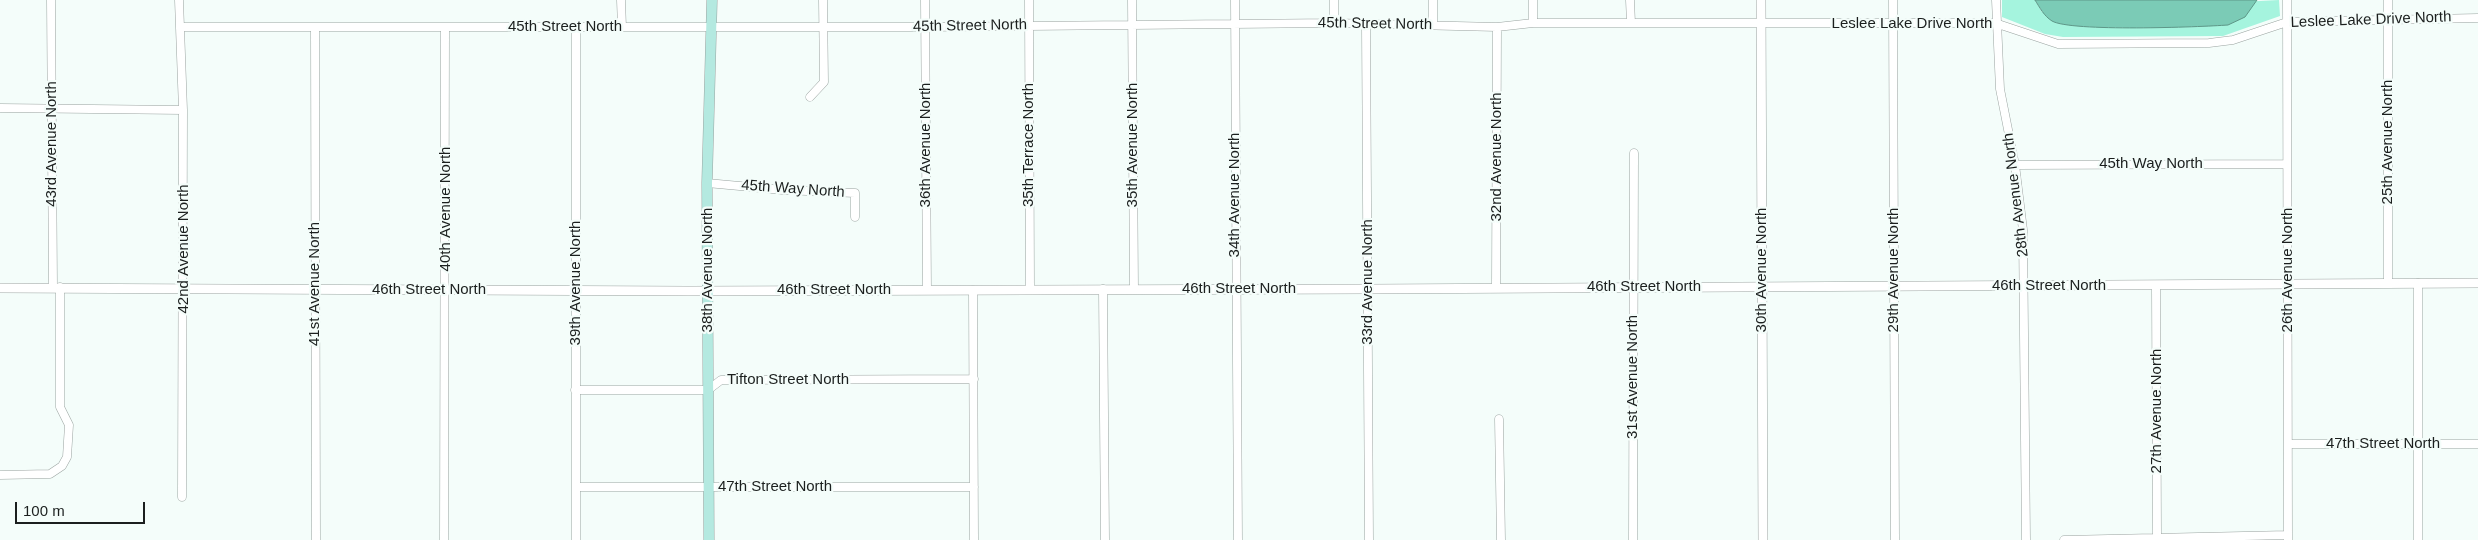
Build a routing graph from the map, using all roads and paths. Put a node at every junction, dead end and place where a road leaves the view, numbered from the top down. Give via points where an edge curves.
1 (51, 0) edge
2 (179, 0) edge
3 (621, 0) edge
4 (712, 0) edge
5 (823, 0) edge
6 (925, 0) edge
7 (1029, 0) edge
8 (1132, 0) edge
9 (1235, 0) edge
10 (1334, 0) edge
11 (1433, 0) edge
12 (1532, 0) edge
13 (1630, 0) edge
14 (1761, 0) edge
15 (1893, 0) edge
16 (1996, 0) edge
17 (2287, 0) edge
18 (2388, 0) edge
19 (2388, 18) junction
20 (2478, 18) edge
21 (2287, 22) junction
22 (1236, 23) junction
23 (1334, 23) junction
24 (1533, 23) junction
25 (1996, 23) junction
26 (1132, 24) junction
27 (1631, 24) junction
28 (1761, 24) junction
29 (1893, 24) junction
30 (1029, 25) junction
31 (1366, 25) junction
32 (1433, 25) junction
33 (823, 26) junction
34 (180, 27) junction
35 (315, 27) junction
36 (445, 27) junction
37 (576, 27) junction
38 (712, 27) junction
39 (925, 27) junction
40 (1497, 27) junction
41 (622, 28) junction
42 (810, 97) dead end
43 (0, 108) edge
44 (52, 108) junction
45 (183, 110) junction
46 (1634, 153) dead end
47 (2287, 164) junction
48 (2015, 165) junction
49 (707, 183) junction
50 (855, 217) dead end
51 (2388, 283) junction
52 (2418, 283) junction
53 (2478, 283) edge
54 (2288, 284) junction
55 (2025, 286) junction
56 (2156, 286) junction
57 (56, 287) junction
58 (1633, 287) junction
59 (1762, 287) junction
60 (1894, 287) junction
61 (0, 288) edge
62 (184, 288) junction
63 (1235, 288) junction
64 (1496, 288) junction
65 (316, 289) junction
66 (1103, 289) junction
67 (1134, 289) junction
68 (1368, 289) junction
69 (446, 290) junction
70 (576, 290) junction
71 (708, 290) junction
72 (927, 290) junction
73 (973, 290) junction
74 (1030, 290) junction
75 (974, 380) junction
76 (576, 390) junction
77 (708, 390) junction
78 (1499, 419) dead end
79 (2288, 444) junction
80 (2478, 444) edge
81 (2417, 445) junction
82 (0, 475) edge
83 (709, 487) junction
84 (974, 487) junction
85 (576, 488) junction
86 (182, 497) dead end
87 (2157, 537) junction
88 (2288, 538) edge
89 (316, 540) edge
90 (444, 540) edge
91 (576, 540) edge
92 (709, 540) edge
93 (974, 540) edge
94 (1105, 540) edge
95 (1238, 540) edge
96 (1369, 540) edge
97 (1501, 540) edge
98 (1633, 540) edge
99 (1763, 540) edge
100 (1896, 540) edge
101 (2026, 540) edge
102 (2064, 540) edge
103 (2418, 540) edge

1 - 44 street, 43rd Avenue North
2 - 34 street, 42nd Avenue North
3 - 41 street
4 - 38 main road, 38th Avenue North
5 - 33 street
6 - 39 street, 36th Avenue North
7 - 30 street, 35th Terrace North
8 - 26 street, 35th Avenue North
9 - 22 street, 34th Avenue North
10 - 23 street
11 - 32 street
12 - 24 street
13 - 27 street
14 - 28 street, 30th Avenue North
15 - 29 street, 29th Avenue North
16 - 25 street, 28th Avenue North
17 - 21 street, 26th Avenue North
18 - 19 street, 25th Avenue North
19 - 20 street, Leslee Lake Drive North
19 - 21 street, Leslee Lake Drive North
19 - 51 street, 25th Avenue North
21 - 25 street, Leslee Lake Drive North via 2232,40 2209,43 2058,44
21 - 47 street, 26th Avenue North
22 - 23 street, 45th Street North
22 - 26 street, 45th Street North
22 - 63 street, 34th Avenue North
23 - 31 street, 45th Street North
24 - 27 street, 45th Street North
24 - 40 street, 45th Street North
25 - 29 street, Leslee Lake Drive North
25 - 48 street, 28th Avenue North via 2000,89
26 - 30 street, 45th Street North
26 - 67 street, 35th Avenue North
27 - 28 street, 45th Street North
28 - 29 street, Leslee Lake Drive North
28 - 59 street, 30th Avenue North
29 - 60 street, 29th Avenue North
30 - 39 street, 45th Street North
30 - 74 street, 35th Terrace North
31 - 32 street, 45th Street North
31 - 68 street, 33rd Avenue North
32 - 40 street, 45th Street North
33 - 38 street, 45th Street North
33 - 39 street, 45th Street North
33 - 42 street via 824,82
34 - 35 street, 45th Street North
34 - 45 street, 42nd Avenue North
35 - 36 street, 45th Street North
35 - 65 street, 41st Avenue North
36 - 37 street, 45th Street North
36 - 69 street, 40th Avenue North
37 - 41 street, 45th Street North
37 - 70 street, 39th Avenue North
38 - 41 street, 45th Street North
38 - 49 main road, 38th Avenue North
39 - 72 street, 36th Avenue North
40 - 64 street, 32nd Avenue North
43 - 44 street
44 - 45 street
44 - 57 street, 43rd Avenue North
45 - 62 street, 42nd Avenue North
46 - 58 street, 31st Avenue North
47 - 48 street, 45th Way North
47 - 54 street, 26th Avenue North
48 - 55 street, 28th Avenue North via 2023,230
49 - 50 street, 45th Way North via 855,193
49 - 71 main road, 38th Avenue North
51 - 52 street, 46th Street North
51 - 54 street, 46th Street North
52 - 53 street, 46th Street North
52 - 81 street
54 - 56 street, 46th Street North
54 - 79 street, 26th Avenue North
55 - 56 street, 46th Street North
55 - 60 street, 46th Street North
55 - 101 street, 28th Avenue North
56 - 87 street, 27th Avenue North
57 - 61 street, 46th Street North
57 - 62 street, 46th Street North
57 - 82 street, 43rd Avenue North via 60,407 68,425 67,457 62,466 50,474
58 - 59 street, 46th Street North
58 - 64 street, 46th Street North
58 - 98 street, 31st Avenue North
59 - 60 street, 46th Street North
59 - 99 street, 30th Avenue North
60 - 100 street, 29th Avenue North
62 - 65 street, 46th Street North
62 - 86 street, 42nd Avenue North
63 - 67 street, 46th Street North
63 - 68 street, 46th Street North
63 - 95 street, 34th Avenue North
64 - 68 street, 46th Street North
65 - 69 street, 46th Street North
65 - 89 street, 41st Avenue North
66 - 67 street, 46th Street North
66 - 74 street, 46th Street North
66 - 94 street
68 - 96 street, 33rd Avenue North
69 - 70 street, 46th Street North
69 - 90 street, 40th Avenue North
70 - 71 street, 46th Street North
70 - 76 street, 39th Avenue North
71 - 72 street, 46th Street North
71 - 77 main road, 38th Avenue North
72 - 73 street, 46th Street North
73 - 74 street, 46th Street North
73 - 75 street
75 - 77 street, Tifton Street North via 721,380
75 - 84 street
76 - 77 street, Tifton Street North
76 - 85 street, 39th Avenue North
77 - 83 main road, 38th Avenue North
78 - 97 street
79 - 81 street, 47th Street North
79 - 88 street, 26th Avenue North
80 - 81 street, 47th Street North
81 - 103 street
83 - 84 street, 47th Street North
83 - 85 street, 47th Street North
83 - 92 main road, 38th Avenue North
84 - 93 street
85 - 91 street, 39th Avenue North
87 - 88 street
87 - 102 street

